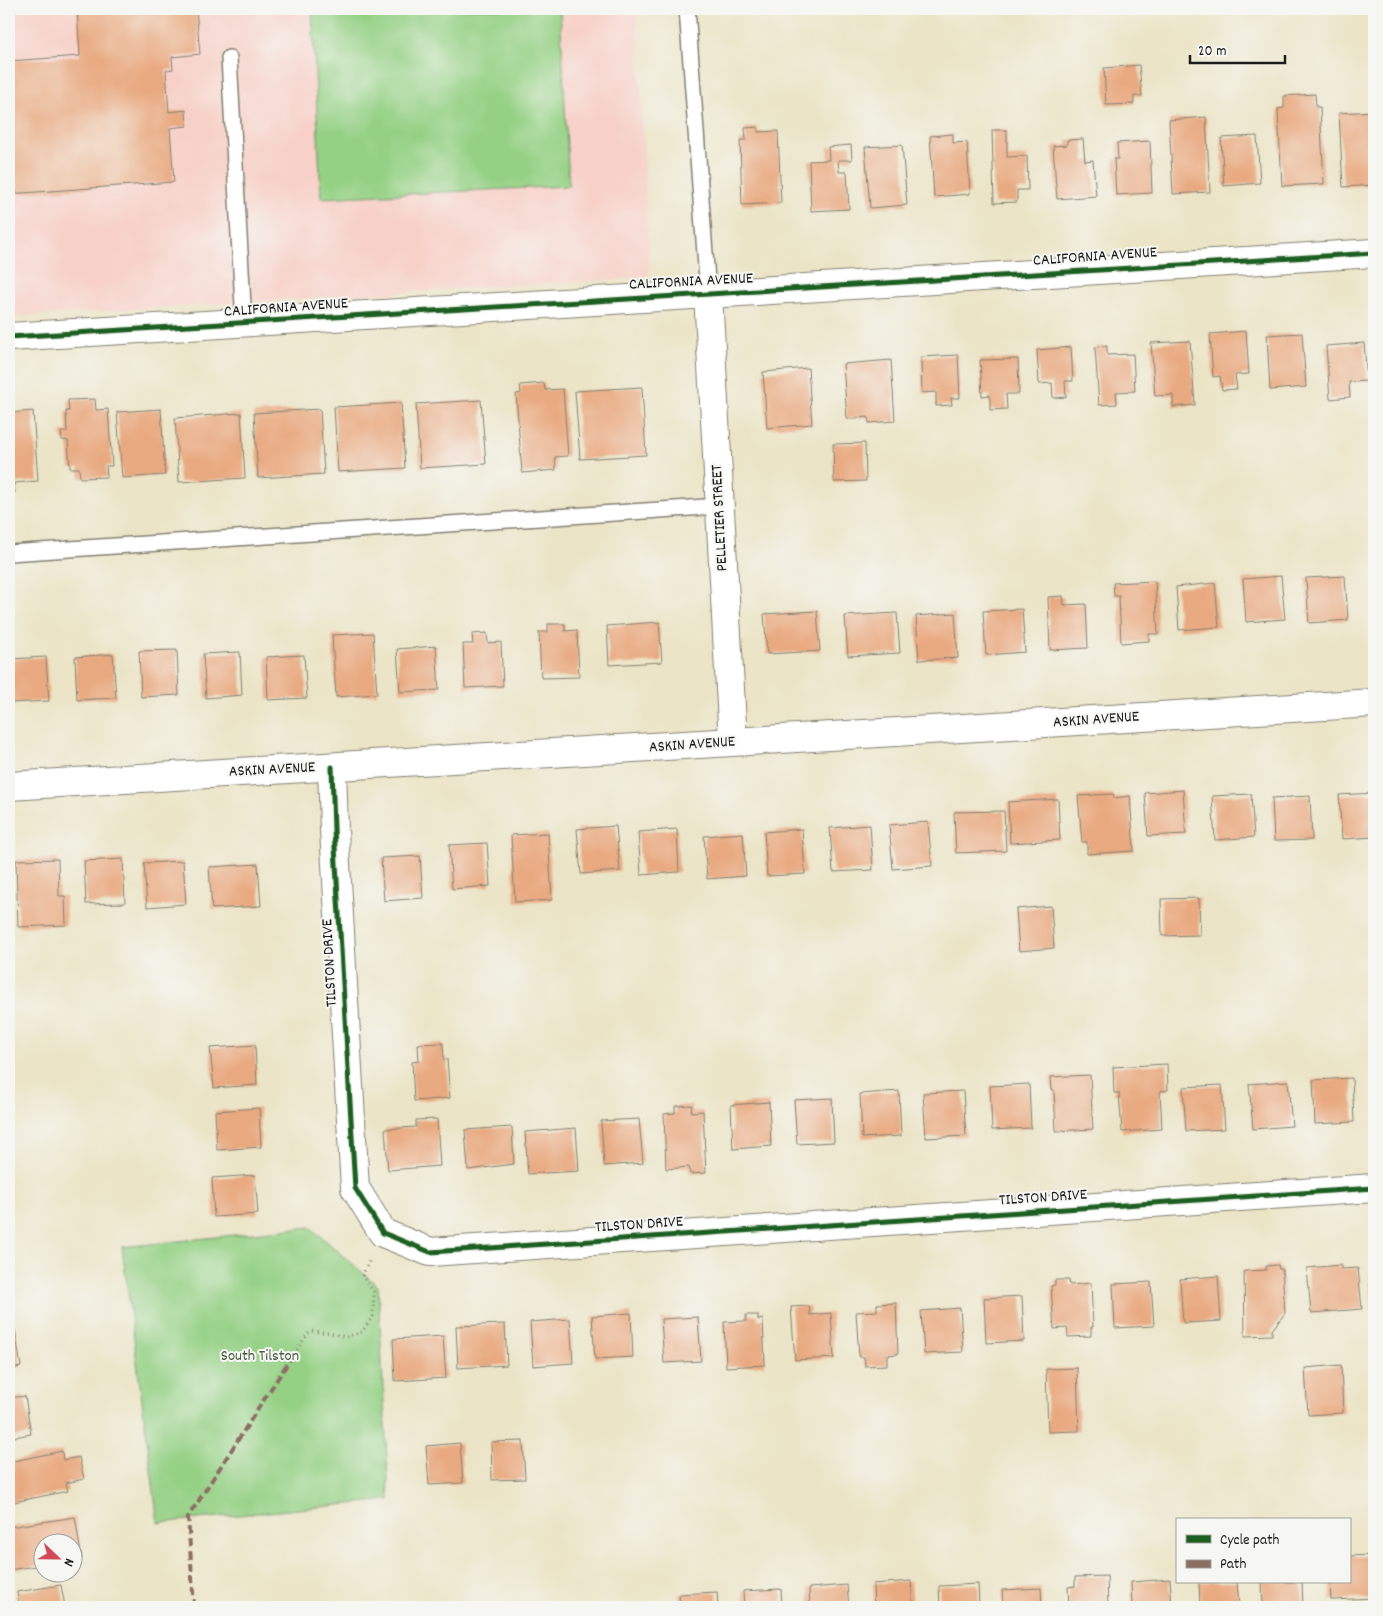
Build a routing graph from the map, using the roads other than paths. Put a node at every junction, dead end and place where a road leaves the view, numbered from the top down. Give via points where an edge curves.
1 (688, 9) edge
2 (229, 58) dead end
3 (1374, 253) edge
4 (708, 294) junction
5 (244, 323) junction
6 (9, 337) edge
7 (720, 506) junction
8 (9, 553) edge
9 (1374, 703) edge
10 (732, 742) junction
11 (332, 767) junction
12 (9, 786) edge
13 (1374, 1188) edge

1 - 4 lane
2 - 5 lane
3 - 4 street, CALIFORNIA AVENUE
4 - 5 street, CALIFORNIA AVENUE
4 - 7 street, PELLETIER STREET
5 - 6 street, CALIFORNIA AVENUE
7 - 8 lane
7 - 10 street, PELLETIER STREET
9 - 10 street, ASKIN AVENUE
10 - 11 street, ASKIN AVENUE
11 - 12 street, ASKIN AVENUE
11 - 13 street, TILSTON DRIVE via 355,1188 383,1233 422,1249 450,1251

